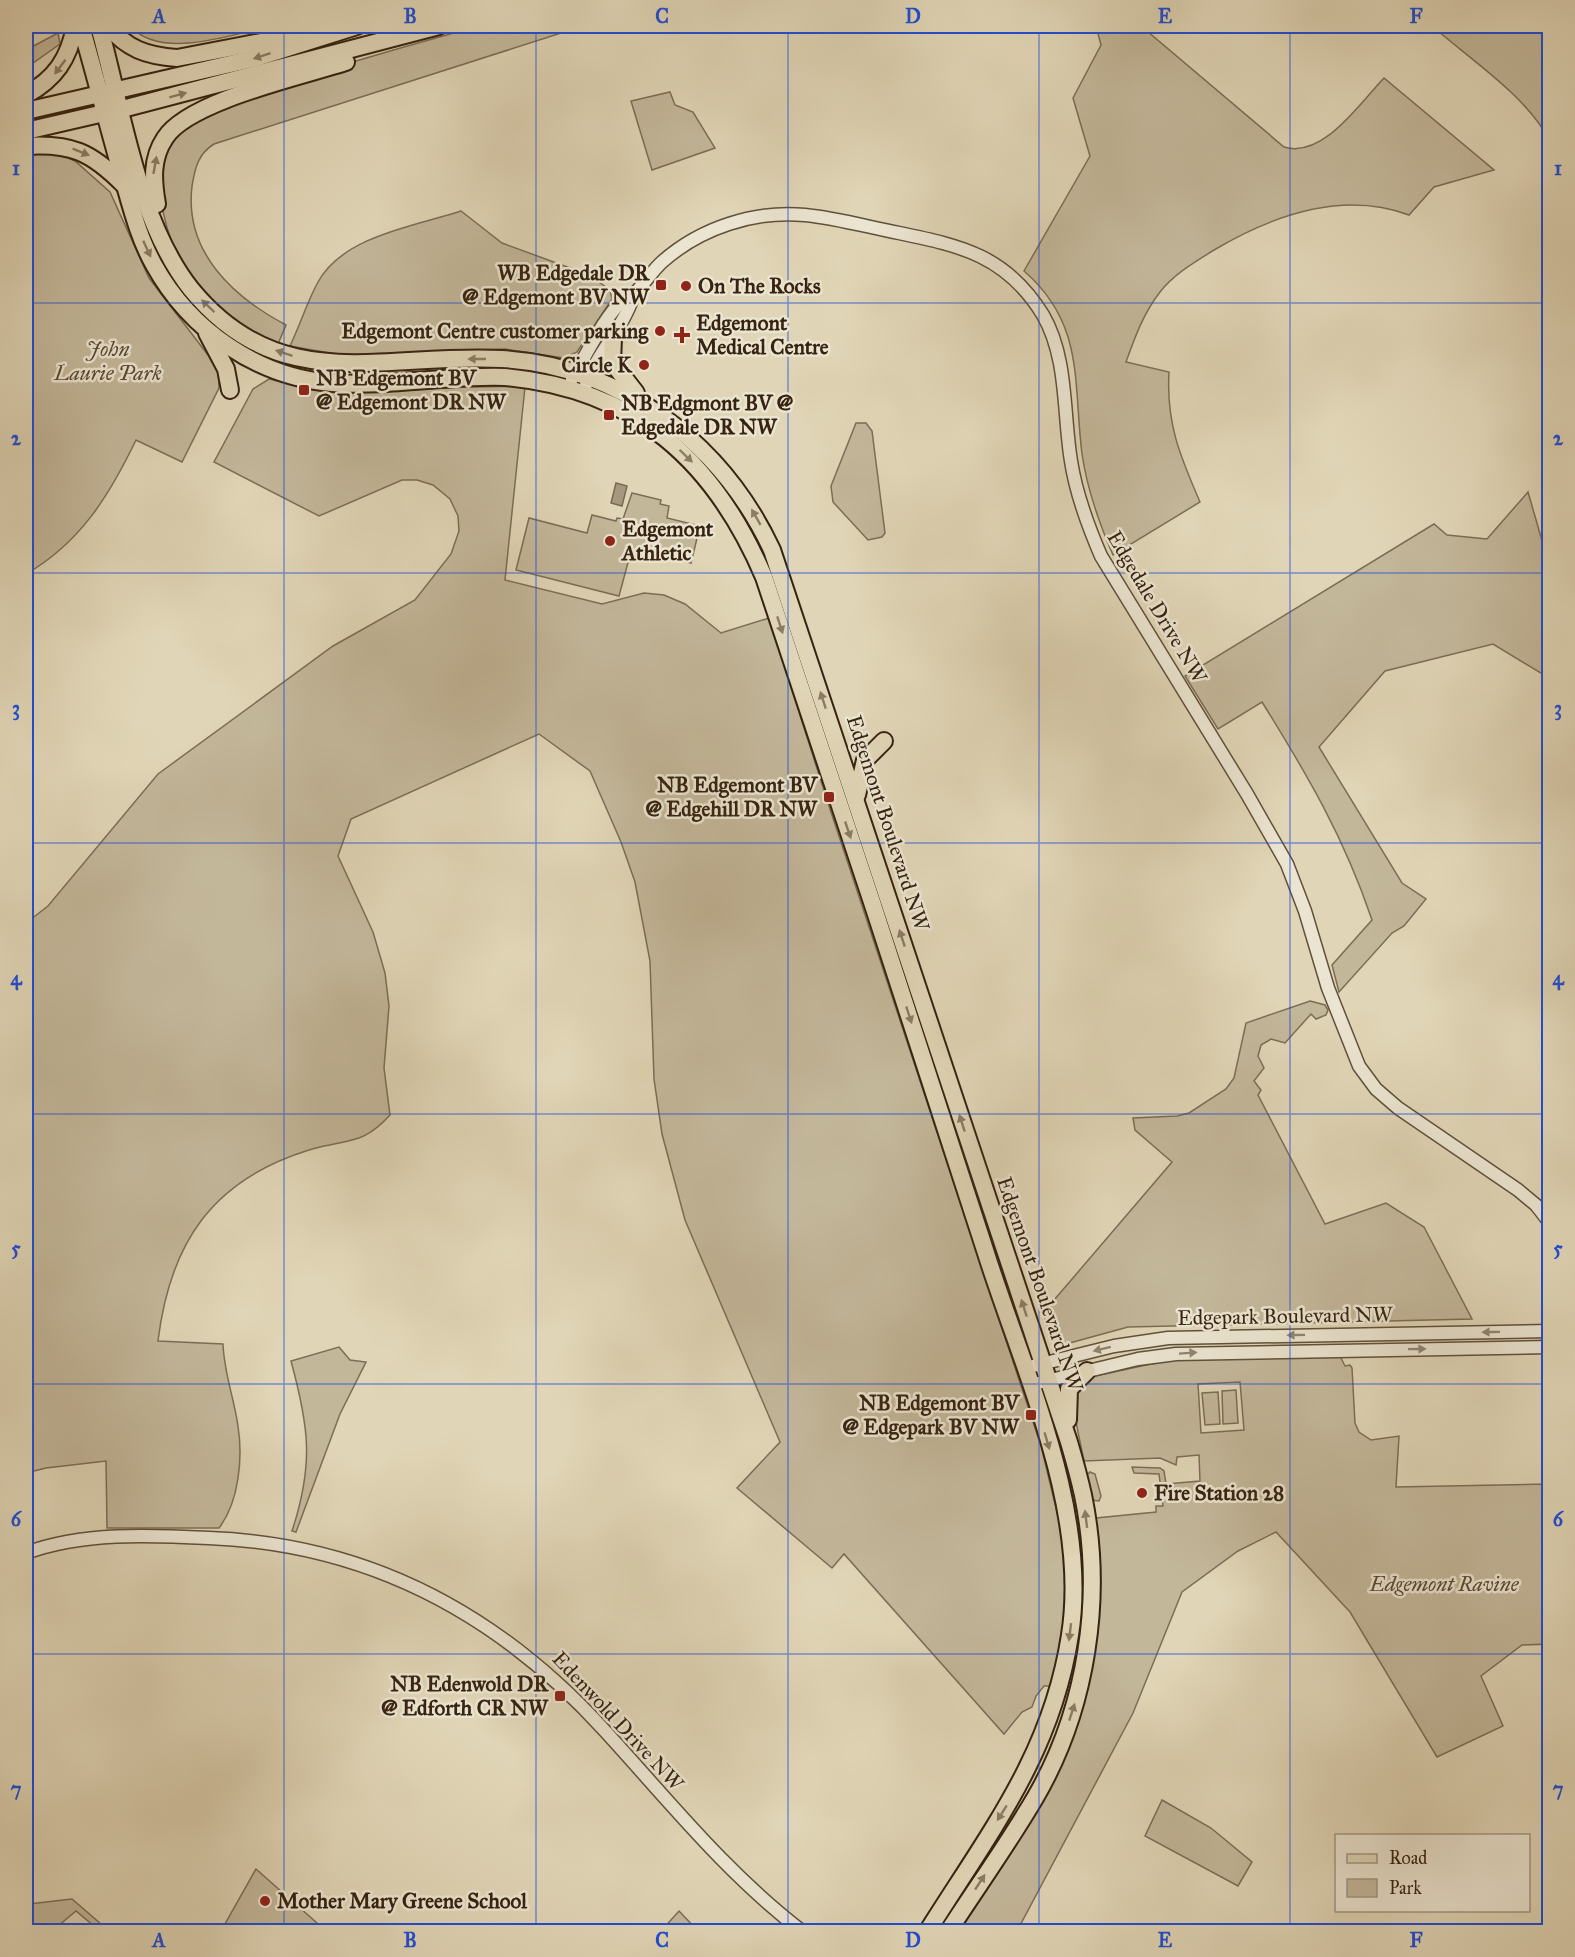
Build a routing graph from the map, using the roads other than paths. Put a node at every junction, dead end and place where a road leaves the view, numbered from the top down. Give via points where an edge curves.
1 (75, 26) edge
2 (81, 26) edge
3 (99, 26) edge
4 (108, 26) edge
5 (345, 26) edge
6 (357, 26) edge
7 (439, 26) edge
8 (398, 37) junction
9 (109, 94) junction
10 (26, 95) edge
11 (26, 111) edge
12 (113, 112) junction
13 (26, 131) edge
14 (26, 146) edge
15 (125, 186) junction
16 (164, 244) junction
17 (634, 294) junction
18 (205, 329) junction
19 (613, 338) junction
20 (583, 373) junction
21 (566, 388) junction
22 (230, 390) dead end
23 (584, 393) junction
24 (647, 404) junction
25 (884, 741) dead end
26 (856, 799) junction
27 (1550, 1223) edge
28 (1550, 1331) edge
29 (1550, 1347) edge
30 (1043, 1364) junction
31 (1025, 1368) junction
32 (1087, 1371) junction
33 (1048, 1380) junction
34 (1030, 1385) junction
35 (1070, 1442) junction
36 (26, 1553) edge
37 (803, 1932) edge
38 (927, 1932) edge
39 (948, 1932) edge

1 -> 10 main road via 71,46 58,70
2 - 9 main road
3 - 9 main road
4 - 5 main road via 132,49 177,58
6 -> 9 main road via 252,59
7 - 8 main road
12 -> 8 main road
16 -> 8 main road via 154,166 165,137 178,123 218,103 367,55
9 - 11 main road
9 - 12 main road
12 - 13 main road
12 - 15 main road, Edgemont Boulevard NW
12 - 16 main road, Edgemont Boulevard NW
14 -> 15 main road via 58,145 80,151 99,161
15 -> 18 main road, Edgemont Boulevard NW via 138,232 154,265 173,294
20 -> 16 main road, Edgemont Boulevard NW via 502,359 337,365 296,357 268,347 225,322 191,288
17 - 19 street, Edgedale Drive NW via 629,312
17 - 20 street, Edgedale Drive NW via 618,304
17 - 27 street, Edgedale Drive NW via 663,262 694,239 745,219 778,215 805,215 948,242 972,251 1012,277 1030,296 1054,339 1071,462 1092,536 1287,864 1328,988 1359,1066 1392,1104 1518,1190
18 - 21 main road, Edgemont Boulevard NW via 235,351 289,376 351,383 505,376
18 - 22 main road via 226,369
19 - 20 street, Edgedale Drive NW
19 - 24 main road via 611,354 616,369
20 - 21 street, Edgedale Drive NW
20 - 23 street, Edgedale Drive NW
20 - 24 main road, Edgemont Boulevard NW
21 - 23 main road, Edgemont Boulevard NW
23 -> 31 main road, Edgemont Boulevard NW via 652,427 676,447 712,484 749,542
26 -> 24 main road, Edgemont Boulevard NW via 798,619 764,531 717,464
25 - 26 main road via 865,760
30 -> 26 main road, Edgemont Boulevard NW
28 -> 30 street, Edgepark Boulevard NW via 1168,1338 1122,1344
32 -> 29 street, Edgepark Boulevard NW via 1138,1359 1199,1352
30 - 31 street, Edgepark Boulevard NW
30 - 33 main road, Edgemont Boulevard NW
31 - 34 main road, Edgemont Boulevard NW
32 - 33 street, Edgepark Boulevard NW
32 - 35 main road via 1069,1389
33 - 34 street, Edgepark Boulevard NW
33 - 35 main road, Edgemont Boulevard NW
34 -> 38 main road, Edgemont Boulevard NW via 1068,1517 1071,1632 1054,1705 1037,1752
39 -> 35 main road, Edgemont Boulevard NW via 1035,1797 1064,1735 1083,1675 1089,1635 1090,1561 1083,1495
36 - 37 street, Edenwold Drive NW via 66,1542 116,1538 235,1539 344,1559 416,1587 505,1638 556,1680 736,1876

